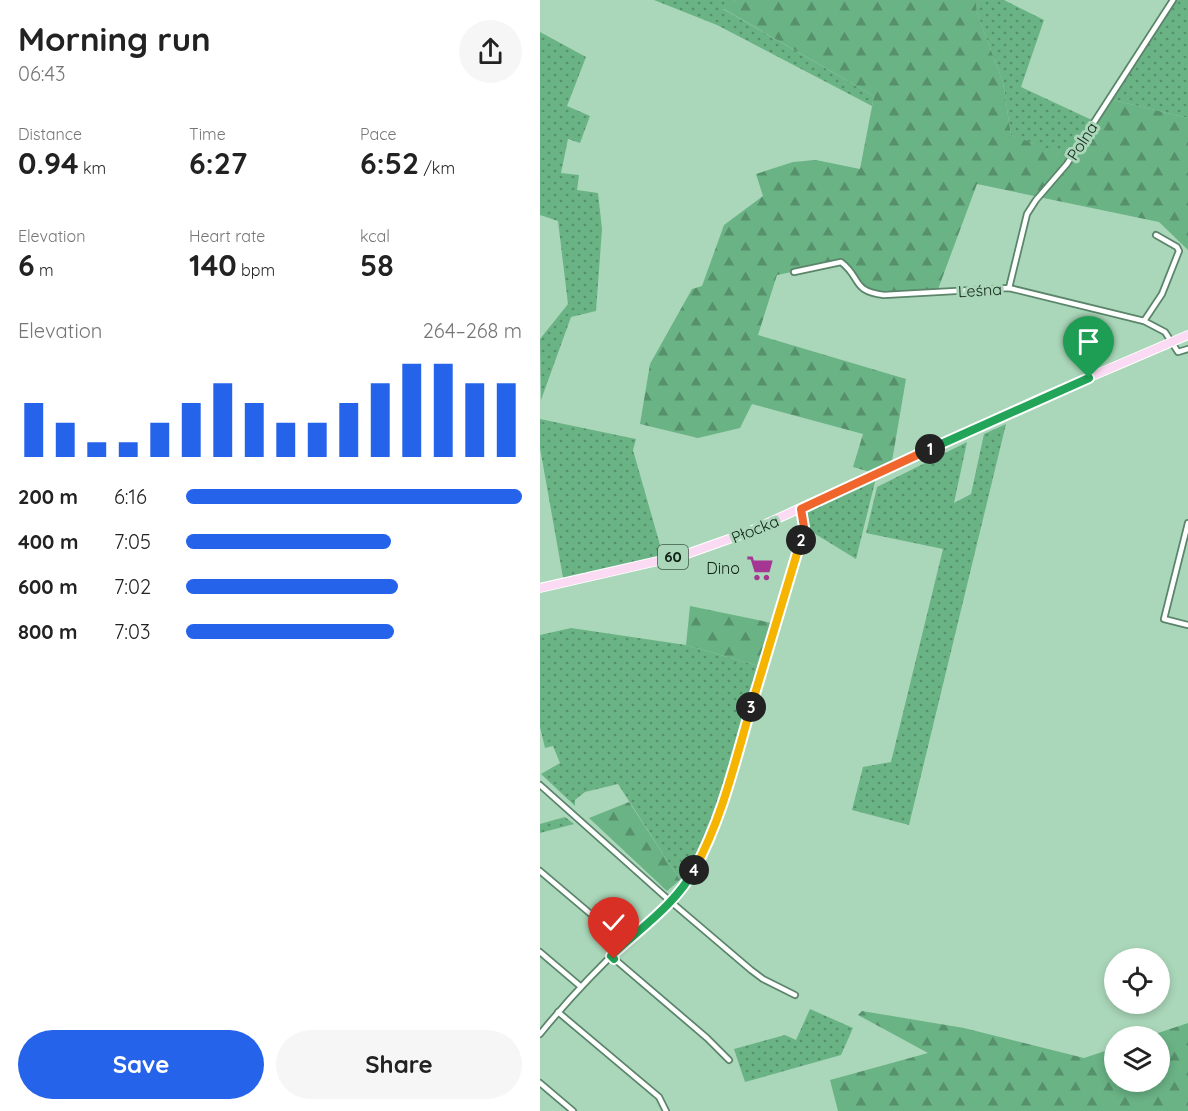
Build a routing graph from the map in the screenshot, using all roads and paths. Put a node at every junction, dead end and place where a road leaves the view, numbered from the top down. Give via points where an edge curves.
1 (1173, 0) edge
2 (1156, 235) dead end
3 (794, 272) dead end
4 (1009, 288) junction
5 (1144, 321) junction
6 (1188, 335) edge
7 (1171, 342) junction
8 (1188, 349) edge
9 (801, 509) junction
10 (1188, 523) edge
11 (540, 588) edge
12 (1188, 625) edge
13 (540, 785) edge
14 (540, 871) edge
15 (670, 902) junction
16 (625, 943) junction
17 (540, 952) edge
18 (611, 956) junction
19 (580, 986) junction
20 (795, 995) dead end
21 (558, 1012) junction
22 (540, 1034) edge
23 (729, 1060) dead end
24 (540, 1083) edge
25 (573, 1111) edge
26 (666, 1111) edge

1 - 4 street, Polna via 1067,164 1027,214
2 - 5 street via 1179,251 1162,294
3 - 4 street, Leśna via 841,262 862,289 884,295
4 - 5 street, Leśna
5 - 7 street, Leśna via 1165,333
6 - 7 main road, Płocka / 60
7 - 8 street, Leśna via 1178,352
7 - 9 main road, Płocka / 60
9 - 11 main road, Płocka / 60 via 684,555
9 - 15 street via 804,527 723,805 684,886
10 - 12 street via 1164,620
13 - 15 street
14 - 16 street
15 - 16 street
15 - 20 street via 763,979
16 - 18 street
17 - 19 street
18 - 19 street
18 - 23 street
19 - 21 street
21 - 22 street
21 - 26 street via 659,1097
24 - 25 street

